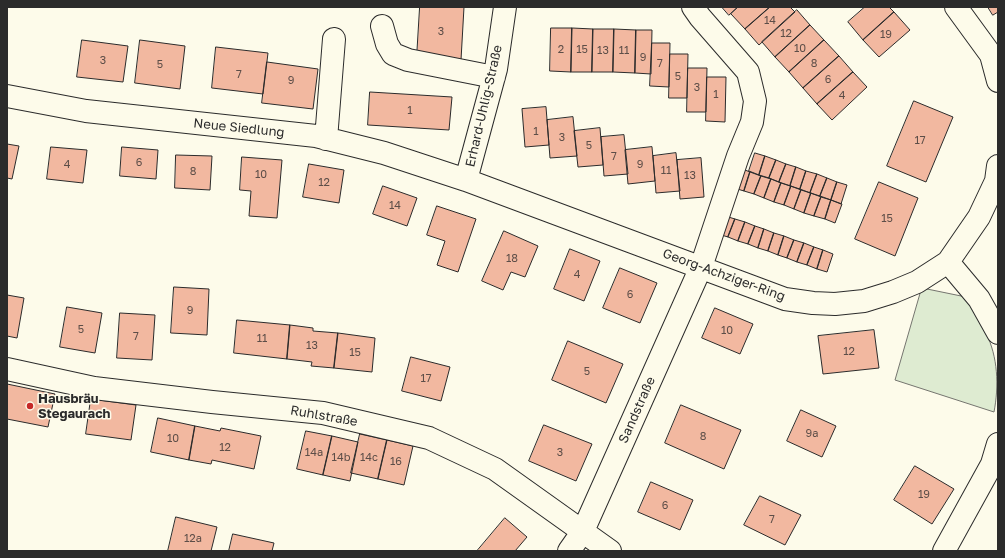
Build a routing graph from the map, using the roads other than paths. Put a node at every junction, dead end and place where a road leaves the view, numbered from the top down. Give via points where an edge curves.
1 (505, 7) edge
2 (693, 7) edge
3 (956, 7) edge
4 (382, 26) dead end
5 (334, 39) dead end
6 (494, 77) junction
7 (998, 81) edge
8 (7, 96) edge
9 (326, 139) junction
10 (998, 166) edge
11 (466, 180) junction
12 (948, 262) junction
13 (701, 267) junction
14 (998, 333) edge
15 (7, 369) edge
16 (998, 444) edge
17 (583, 531) junction
18 (569, 551) edge
19 (610, 551) edge
20 (944, 551) edge

1 - 6 street, Erhard-Uhlig-Straße
2 - 13 street, Sandstraße via 748,72 755,101 752,122
3 - 7 street via 991,56
4 - 6 street via 387,44 394,54 408,60
5 - 9 street
6 - 11 street, Erhard-Uhlig-Straße
8 - 9 street, Neue Siedlung via 86,111
9 - 11 street, Neue Siedlung via 384,153
10 - 12 street, Georg-Achziger-Ring via 996,181 979,217
11 - 13 street, Georg-Achziger-Ring
12 - 13 street, Georg-Achziger-Ring via 917,282 893,292 864,301 835,304 786,298
12 - 14 street via 979,298
13 - 17 street, Sandstraße
15 - 17 street, Ruhlstraße via 94,388 323,413 430,438 495,469
16 - 20 street via 992,464
17 - 18 street, Sandstraße
17 - 19 street, Ruhlstraße

